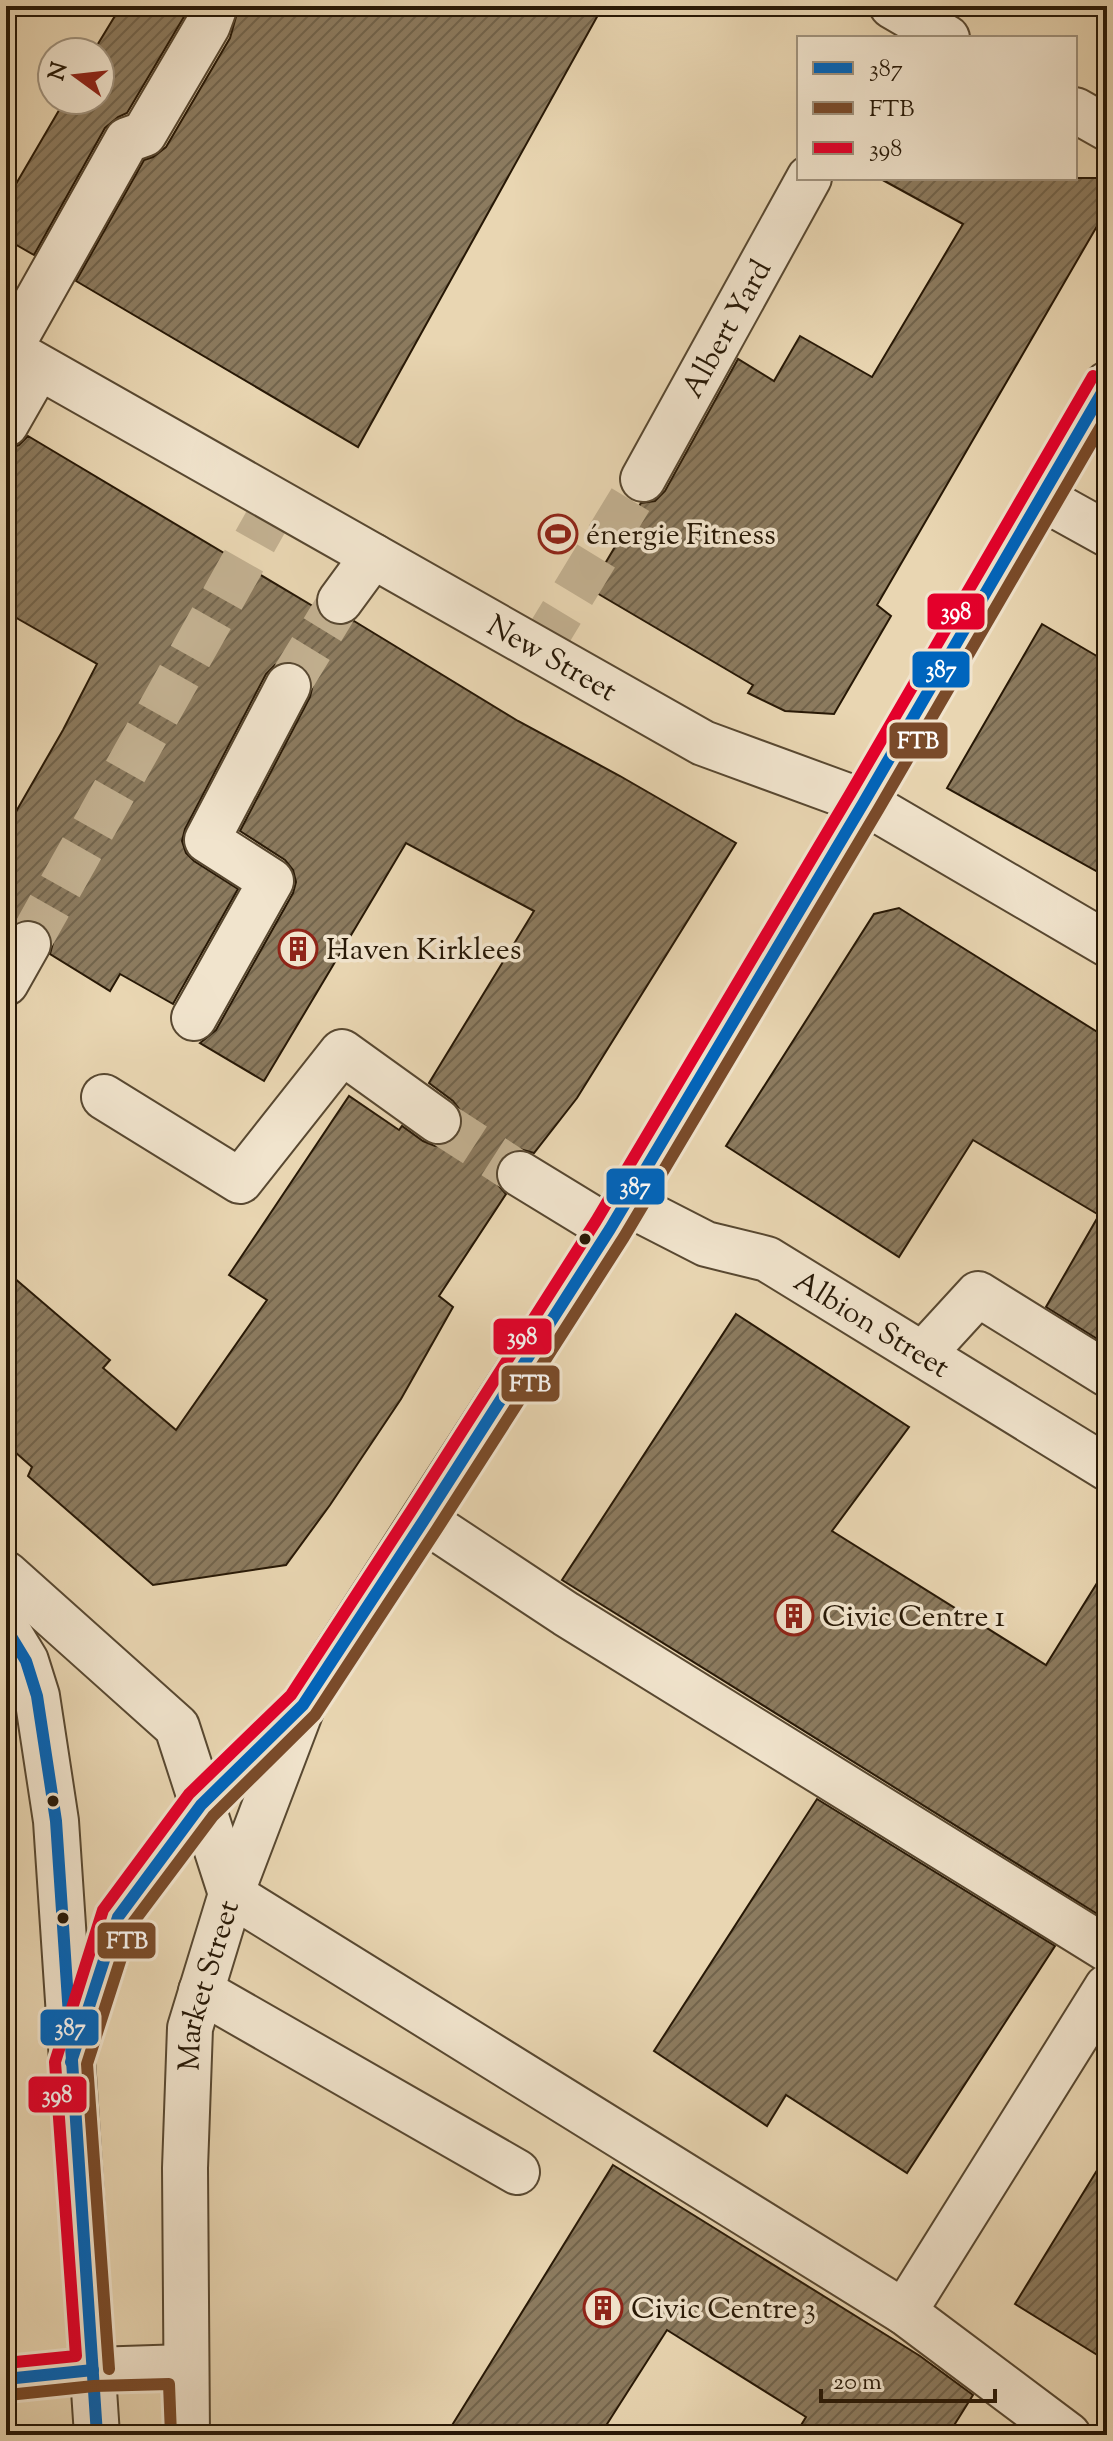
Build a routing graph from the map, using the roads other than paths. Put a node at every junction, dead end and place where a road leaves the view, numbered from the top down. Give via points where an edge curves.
1 (200, 12) edge
2 (893, 19) edge
3 (941, 36) edge
4 (1077, 111) edge
5 (1107, 128) edge
6 (808, 180) edge
7 (18, 355) edge
8 (1107, 384) edge
9 (6, 424) edge
10 (643, 479) tunnel mouth
11 (1042, 498) junction
12 (1107, 534) edge
13 (373, 556) junction
14 (340, 601) tunnel mouth
15 (288, 686) tunnel mouth
16 (864, 802) junction
17 (28, 944) tunnel mouth
18 (1107, 944) edge
19 (6, 983) edge
20 (194, 1018) dead end
21 (104, 1097) dead end
22 (438, 1121) tunnel mouth
23 (520, 1174) tunnel mouth
24 (618, 1216) junction
25 (923, 1354) junction
26 (1107, 1374) edge
27 (1107, 1468) edge
28 (424, 1520) junction
29 (6, 1574) edge
30 (6, 1628) edge
31 (303, 1705) junction
32 (201, 1805) junction
33 (231, 1894) junction
34 (1107, 1949) edge
35 (1107, 1987) edge
36 (201, 1991) junction
37 (71, 2062) junction
38 (517, 2172) dead end
39 (904, 2312) junction
40 (185, 2367) junction
41 (93, 2370) junction
42 (6, 2379) edge
43 (97, 2435) edge
44 (187, 2435) edge
45 (1068, 2435) edge

1 - 7 street via 144,134 127,140
2 - 3 street
4 - 5 street
6 - 10 street, Albert Yard
7 - 9 street
7 - 13 street, New Street
8 - 11 street
11 - 12 street
11 - 16 street
13 - 14 street
13 - 16 street, New Street via 703,743
15 - 20 street via 207,840 271,881
16 - 18 street, New Street
16 - 24 street
17 - 19 street
21 - 22 street via 240,1181 342,1052
23 - 24 street, Albion Street
24 - 25 street, Albion Street via 767,1259
24 - 28 street
25 - 26 street via 978,1294
25 - 27 street, Albion Street
28 - 31 street
28 - 34 street via 566,1614
29 - 32 street, Market Street via 177,1727
30 - 37 street via 26,1661 40,1712 56,1821
31 - 32 street
31 - 33 street
32 - 33 street, Market Street
32 - 37 street via 118,1917
33 - 36 street, Market Street
33 - 39 street
35 - 39 street
36 - 38 street
36 - 40 street, Market Street via 190,2028
37 - 41 street
39 - 45 street
40 - 41 street
40 - 44 street, Market Street
41 - 42 street
41 - 43 street

